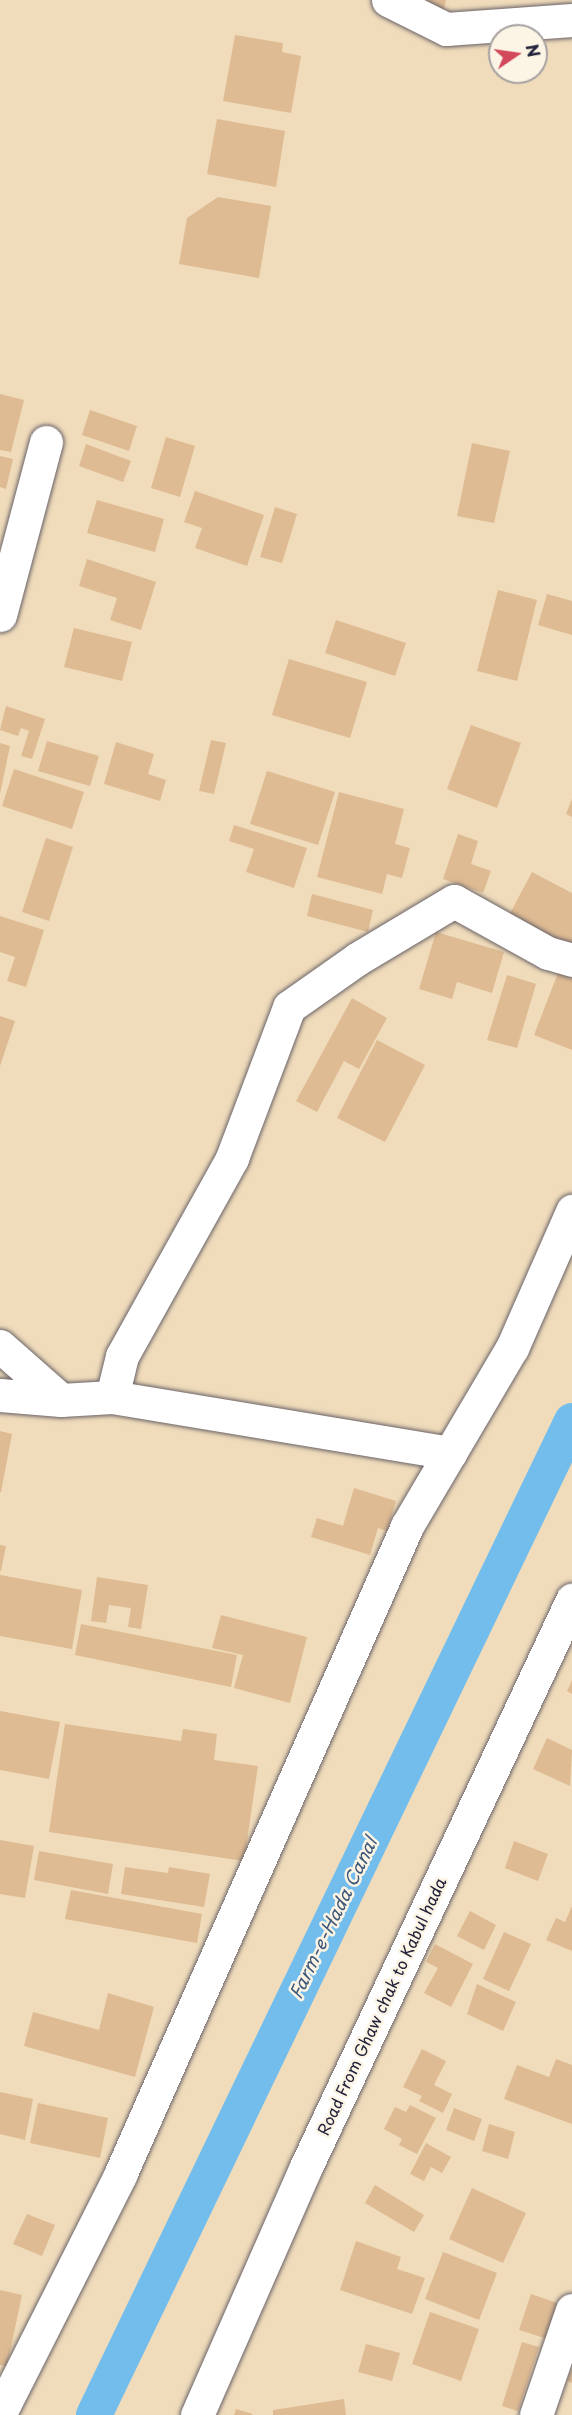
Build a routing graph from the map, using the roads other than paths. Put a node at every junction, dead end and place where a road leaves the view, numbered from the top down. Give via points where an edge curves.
1 (388, 0) edge
2 (572, 21) edge
3 (46, 442) dead end
4 (0, 615) edge
5 (572, 960) edge
6 (572, 1211) edge
7 (0, 1346) edge
8 (0, 1395) edge
9 (112, 1397) junction
10 (61, 1400) junction
11 (450, 1453) junction
12 (572, 1600) edge
13 (572, 2310) edge
14 (0, 2414) edge
15 (197, 2415) edge
16 (536, 2415) edge

1 - 2 street via 446,29
3 - 4 street
5 - 9 street via 548,953 454,901 357,959 289,1007 232,1158 122,1356
6 - 11 street via 512,1348
7 - 10 street
8 - 10 street
9 - 10 street
9 - 11 street
11 - 14 street via 407,1526 120,2175
12 - 15 street, Road From Ghaw chak to Kabul hada via 310,2158
13 - 16 street

